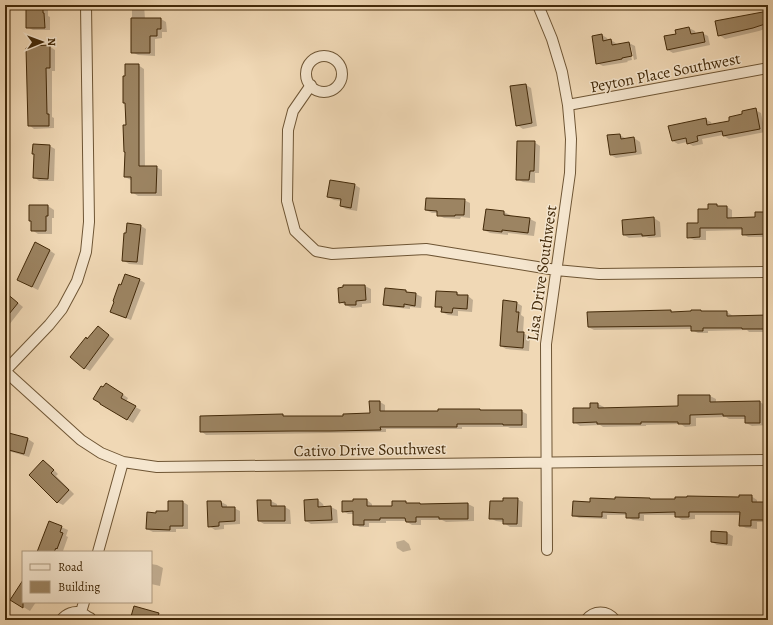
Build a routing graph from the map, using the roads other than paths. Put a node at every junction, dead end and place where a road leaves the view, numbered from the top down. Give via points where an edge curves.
1 (86, 5) edge
2 (538, 5) edge
3 (768, 68) edge
4 (311, 85) dead end
5 (568, 105) junction
6 (556, 270) junction
7 (768, 272) edge
8 (5, 371) edge
9 (768, 460) edge
10 (123, 462) junction
11 (547, 462) junction
12 (548, 550) dead end
13 (98, 551) edge
14 (84, 603) edge
15 (81, 612) junction
16 (61, 620) edge
17 (90, 620) edge
18 (586, 620) edge
19 (614, 620) edge

1 - 8 street via 89,222 86,252 77,281 62,309
2 - 5 street, Lisa Drive Southwest via 562,72
3 - 5 street, Peyton Place Southwest
4 - 6 street via 293,111 288,130 287,201 295,231 316,251 332,254 426,249
5 - 6 street, Lisa Drive Southwest via 570,173
6 - 7 street via 599,274
6 - 11 street, Lisa Drive Southwest via 546,344
8 - 10 street, Cativo Drive Southwest via 81,440 101,453
9 - 11 street, Cativo Drive Southwest
10 - 11 street, Cativo Drive Southwest via 157,467
10 - 13 street
11 - 12 street, Lisa Drive Southwest
14 - 15 street
15 - 16 street via 66,615
15 - 17 street
18 - 19 street via 597,612 602,612

